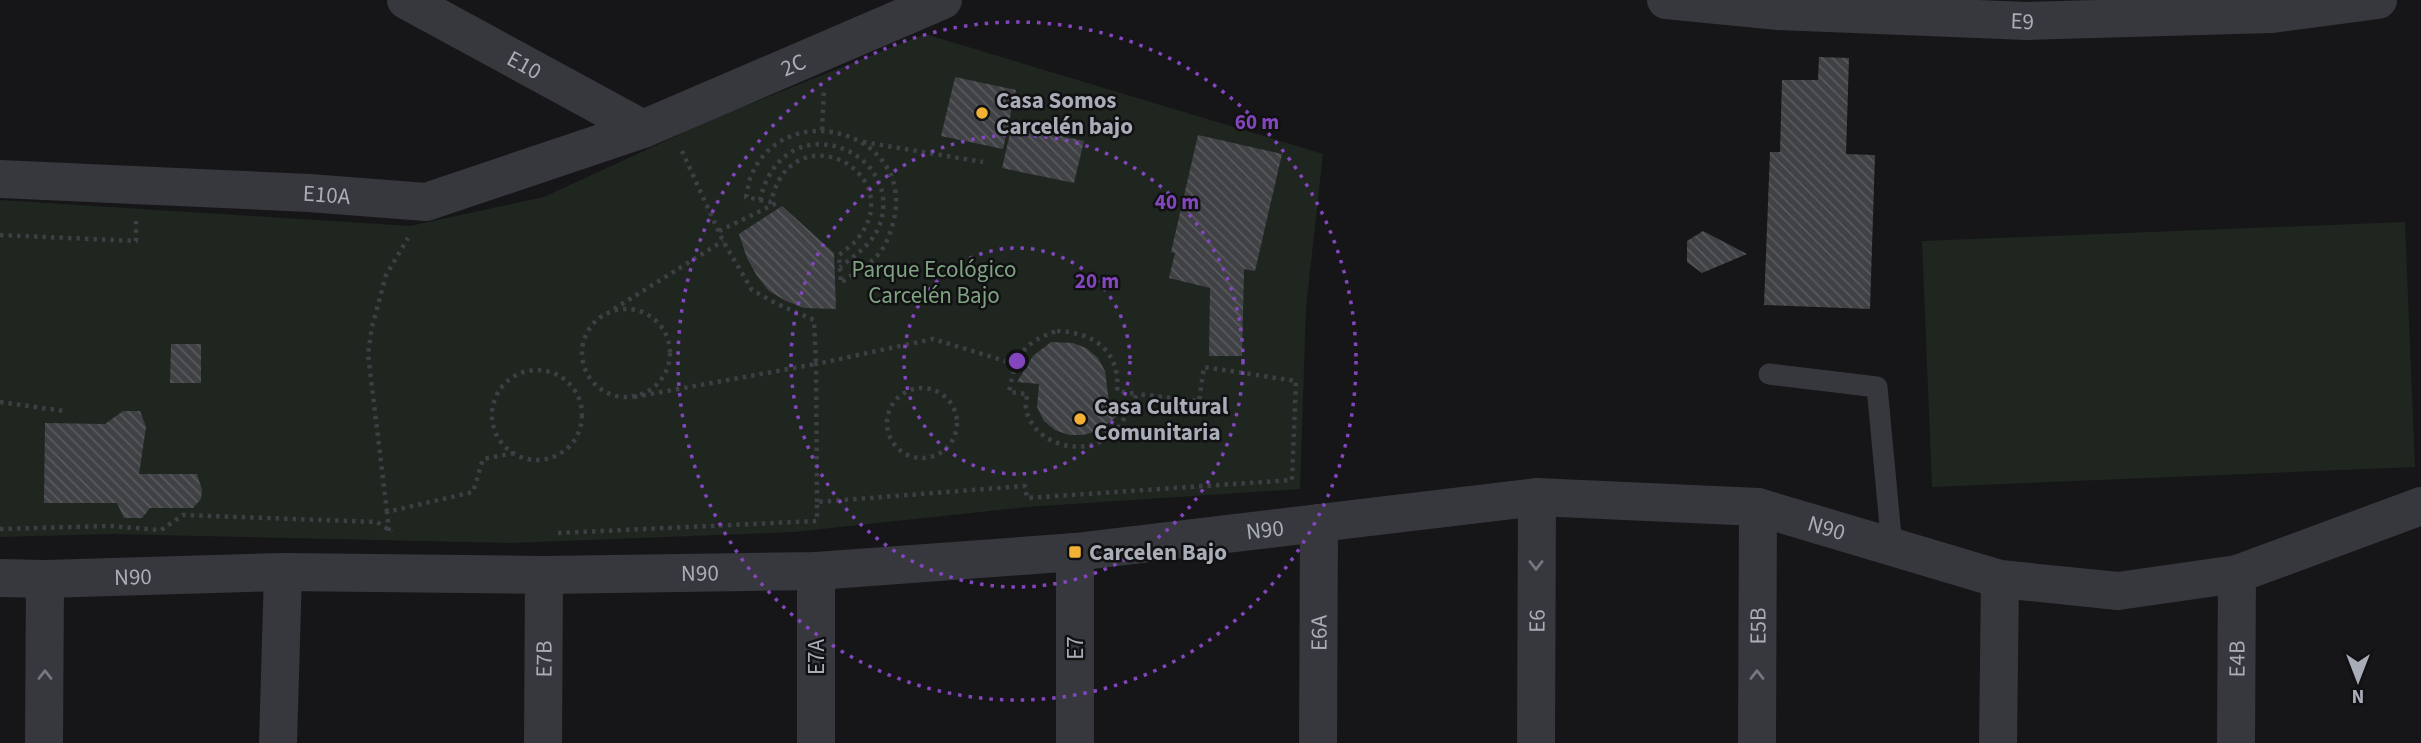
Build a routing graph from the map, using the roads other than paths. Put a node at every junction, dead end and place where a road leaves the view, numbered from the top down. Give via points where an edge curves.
1 (406, 0) edge
2 (943, 0) edge
3 (1666, 0) edge
4 (2378, 0) edge
5 (2027, 10) edge
6 (643, 129) junction
7 (0, 179) edge
8 (1769, 374) dead end
9 (1537, 497) junction
10 (2421, 506) edge
11 (1758, 507) junction
12 (1320, 523) junction
13 (1892, 547) junction
14 (1075, 552) junction
15 (816, 571) junction
16 (283, 572) junction
17 (2237, 574) junction
18 (544, 575) junction
19 (0, 578) edge
20 (45, 579) junction
21 (2000, 579) junction
22 (44, 743) edge
23 (278, 743) edge
24 (543, 743) edge
25 (816, 743) edge
26 (1075, 743) edge
27 (1318, 743) edge
28 (1536, 743) edge
29 (1757, 743) edge
30 (1998, 743) edge
31 (2236, 743) edge

1 - 6 street, E10
2 - 6 street, 2C
3 - 5 street, E9 via 1779,11
4 - 5 street, E9 via 2272,14
6 - 7 street, E10A via 426,202
8 - 13 lane via 1877,387
9 - 11 street, N90
9 - 12 street, N90
9 -> 28 street, E6
10 - 17 street, N90
11 - 13 street, N90
29 -> 11 street, E5B
12 - 14 street, N90
12 - 27 street, E6A
13 - 21 street, N90
14 - 15 street, N90
14 - 26 street, E7
15 - 18 street, N90
15 - 25 street, E7A
16 - 18 street, N90
16 - 20 street, N90
16 - 23 street
17 - 21 street, N90 via 2118,591
17 - 31 street, E4B
18 - 24 street, E7B
19 - 20 street, N90
22 -> 20 street
21 - 30 street

